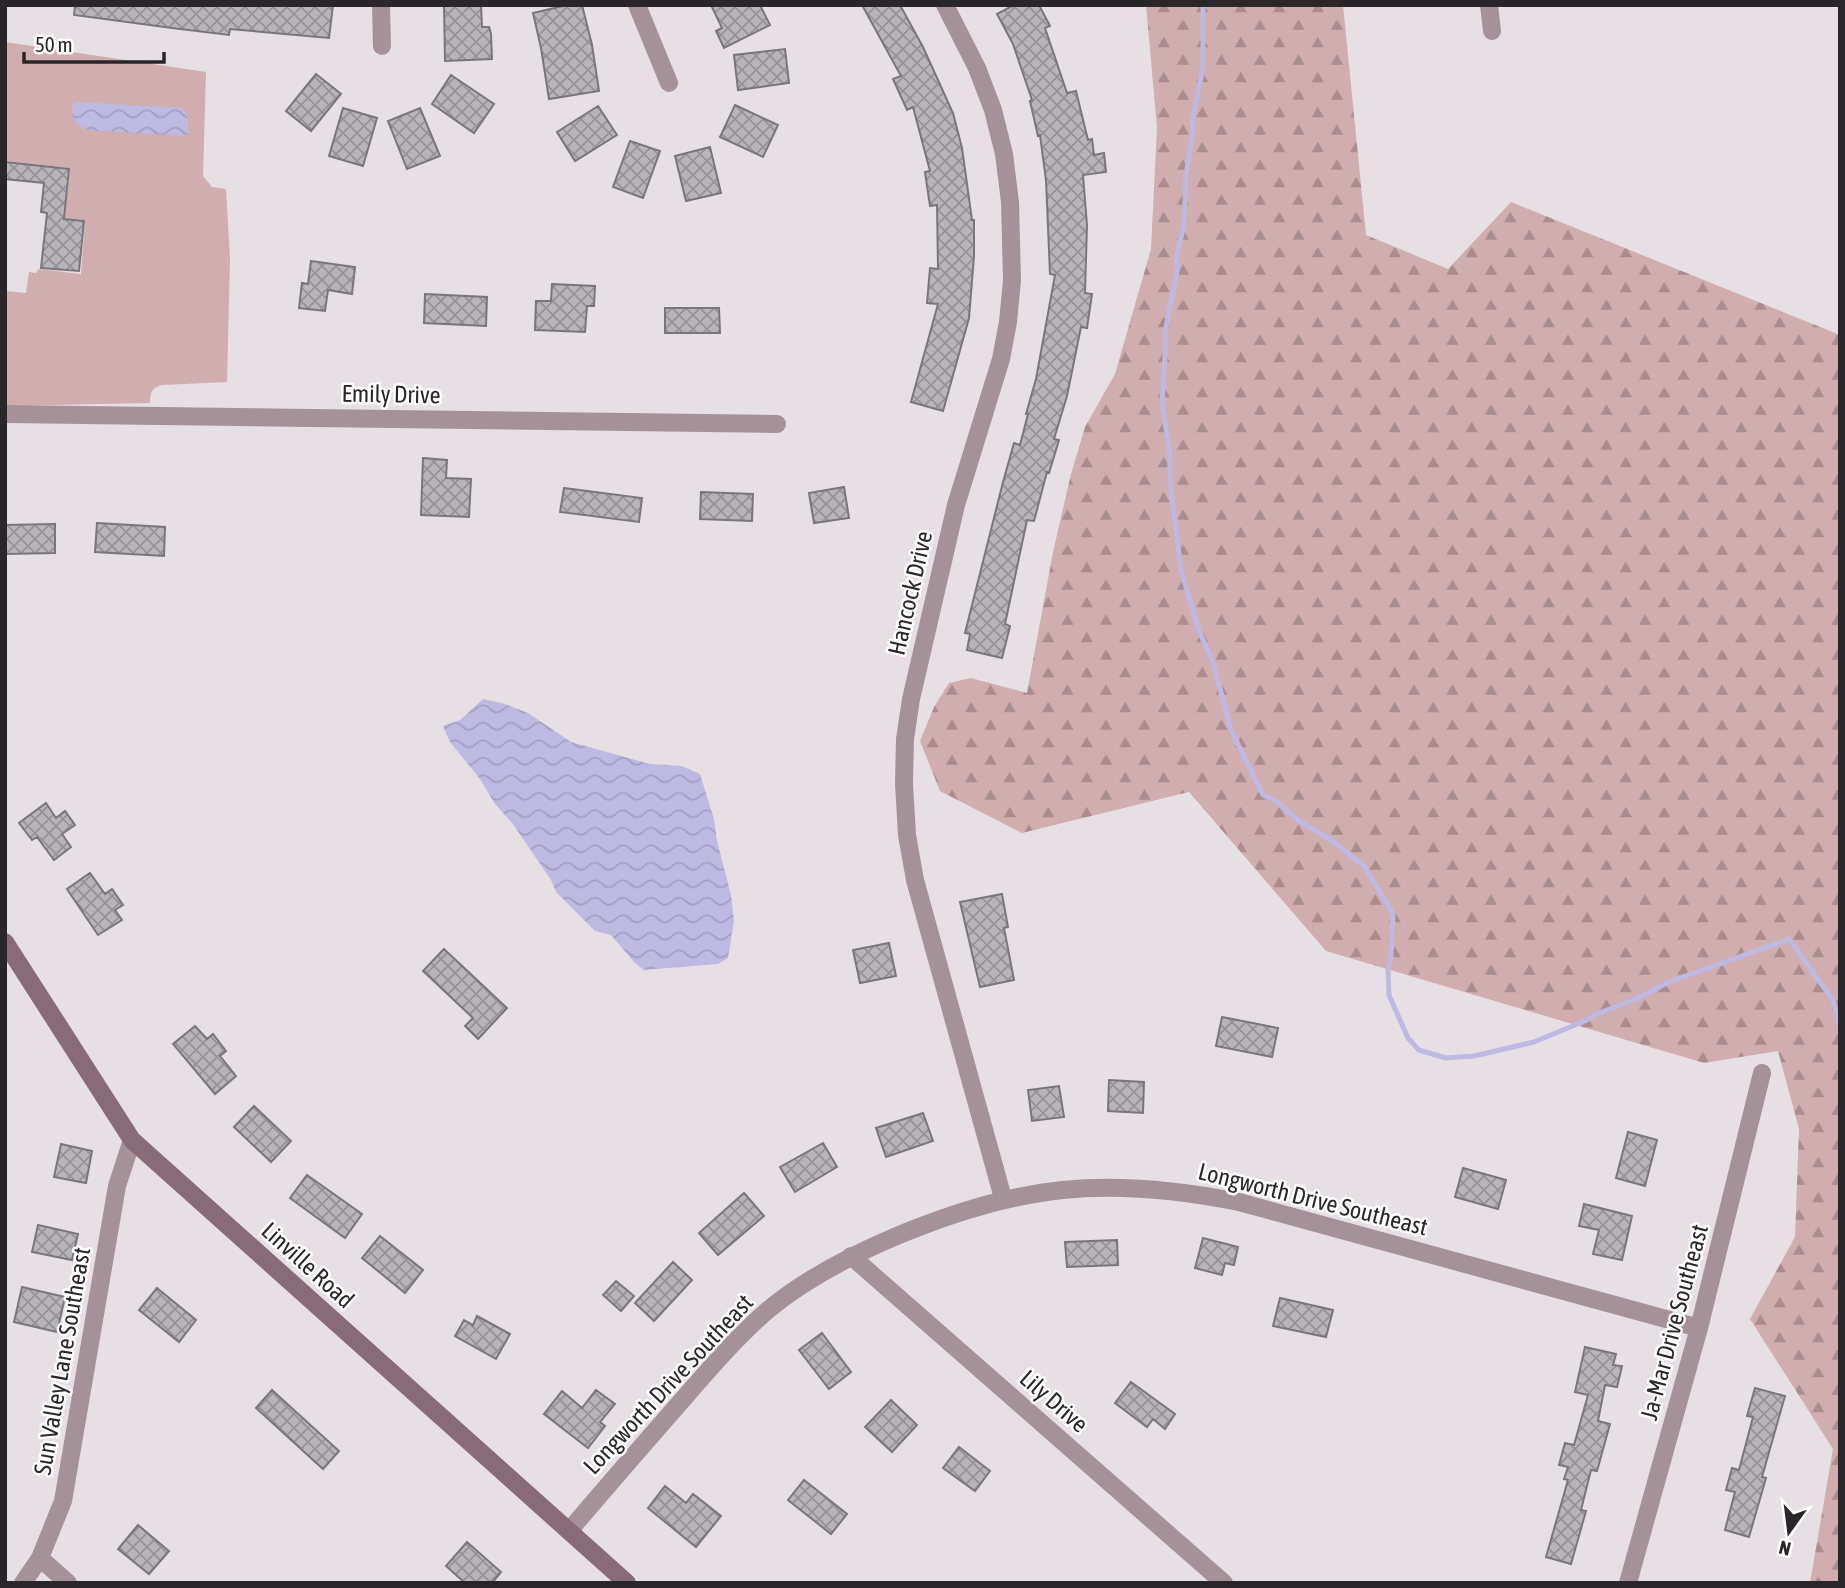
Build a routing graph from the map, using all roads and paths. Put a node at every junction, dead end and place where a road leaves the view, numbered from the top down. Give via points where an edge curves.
1 (381, 5) edge
2 (637, 5) edge
3 (945, 5) edge
4 (1489, 5) edge
5 (1492, 31) dead end
6 (382, 46) dead end
7 (669, 83) dead end
8 (5, 414) edge
9 (777, 424) dead end
10 (5, 942) edge
11 (1762, 1073) dead end
12 (132, 1140) junction
13 (1003, 1198) junction
14 (851, 1256) junction
15 (1699, 1328) junction
16 (569, 1531) junction
17 (40, 1558) junction
18 (23, 1583) edge
19 (68, 1583) edge
20 (627, 1583) edge
21 (1224, 1583) edge
22 (1628, 1583) edge

1 - 6 street
2 - 7 street
3 - 13 street, Hancock Drive via 977,68 1004,154 1012,280 1001,359 956,505 911,699 904,784 915,880
4 - 5 street
8 - 9 street, Emily Drive
10 - 12 main road, Linville Road
11 - 15 street, Ja-Mar Drive Southeast
12 - 16 main road, Linville Road
12 - 17 street, Sun Valley Lane Southeast via 117,1186 63,1500
13 - 14 street, Longworth Drive Southeast
13 - 15 street, Longworth Drive Southeast via 1099,1186 1193,1193 1252,1205
14 - 16 street, Longworth Drive Southeast via 769,1310 699,1381
14 - 21 street, Lily Drive
15 - 22 street, Ja-Mar Drive Southeast
16 - 20 main road, Linville Road
17 - 18 street, Sun Valley Lane Southeast
17 - 19 street

